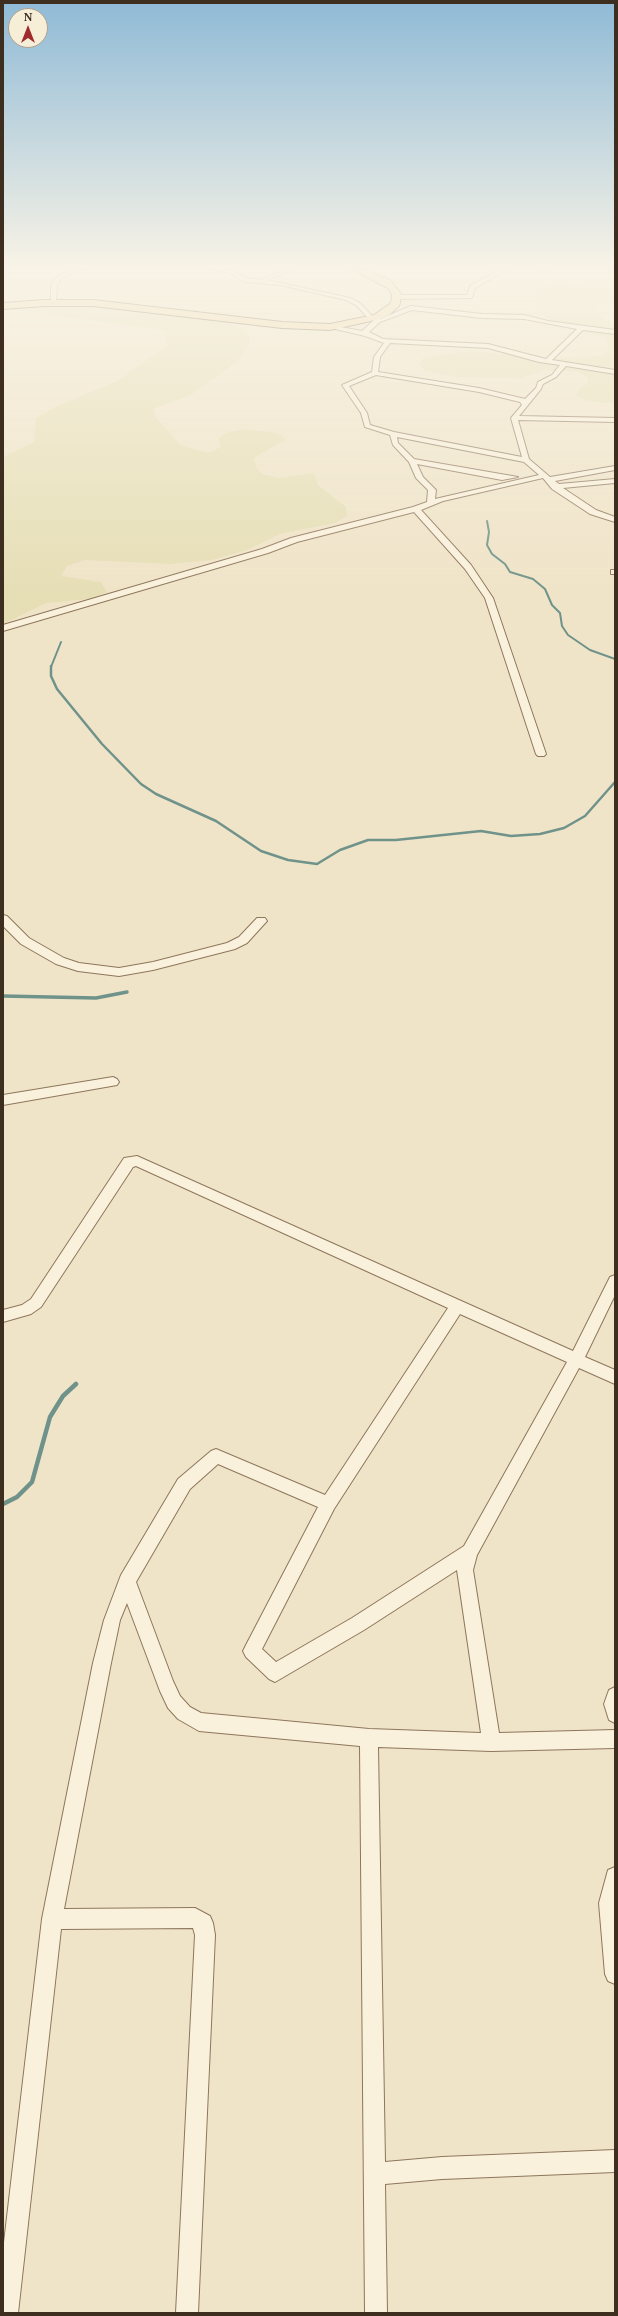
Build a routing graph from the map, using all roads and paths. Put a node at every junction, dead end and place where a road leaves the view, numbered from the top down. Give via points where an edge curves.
1 (366, 377) edge
2 (400, 377) edge
3 (550, 377) edge
4 (525, 403) junction
5 (514, 418) junction
6 (615, 420) edge
7 (393, 434) junction
8 (526, 460) junction
9 (412, 461) junction
10 (615, 468) edge
11 (535, 478) junction
12 (546, 478) junction
13 (615, 481) edge
14 (555, 487) junction
15 (431, 503) junction
16 (416, 509) junction
17 (615, 520) edge
18 (3, 628) edge
19 (540, 754) dead end
20 (3, 919) edge
21 (261, 920) dead end
22 (113, 1082) dead end
23 (3, 1100) edge
24 (615, 1281) edge
25 (457, 1306) junction
26 (3, 1316) edge
27 (576, 1360) junction
28 (615, 1377) edge
29 (328, 1504) junction
30 (470, 1552) junction
31 (127, 1581) junction
32 (615, 1696) edge
33 (615, 1714) edge
34 (369, 1738) junction
35 (615, 1739) edge
36 (491, 1742) junction
37 (615, 1876) edge
38 (52, 1919) junction
39 (615, 1974) edge
40 (615, 2161) edge
41 (375, 2174) junction
42 (7, 2313) edge
43 (187, 2313) edge
44 (376, 2313) edge

1 - 7 street via 345,386 364,413 367,426
2 - 4 street via 479,390 520,399
3 - 4 street via 540,383 539,388
4 - 5 street
5 - 6 street
5 - 8 street
7 - 8 street
7 - 9 street via 395,444
8 - 12 street
9 - 11 street via 502,478
9 - 15 street via 420,478 432,490
10 - 12 street
11 - 12 street
11 - 15 street
12 - 14 street
13 - 14 street
14 - 17 street via 593,512
15 - 16 street
16 - 18 street via 294,540 265,551
16 - 19 street via 468,567 489,598
20 - 21 street via 26,941 55,959 78,967 112,972 153,966 230,946 244,940
22 - 23 street
24 - 27 street
25 - 26 street via 137,1161 132,1161 36,1304 26,1310
25 - 27 street
25 - 29 street
27 - 28 street
27 - 30 street
29 - 30 street via 252,1651 275,1673 358,1624
29 - 31 street via 216,1456 184,1484
30 - 36 street via 465,1570
31 - 34 street via 166,1685 174,1702 184,1713 199,1722
31 - 38 street via 112,1620 102,1663
32 - 33 street
34 - 36 street
34 - 41 street
35 - 36 street
37 - 39 street via 609,1903
38 - 42 street
38 - 43 street via 195,1918 203,1923
40 - 41 street via 442,2168
41 - 44 street

